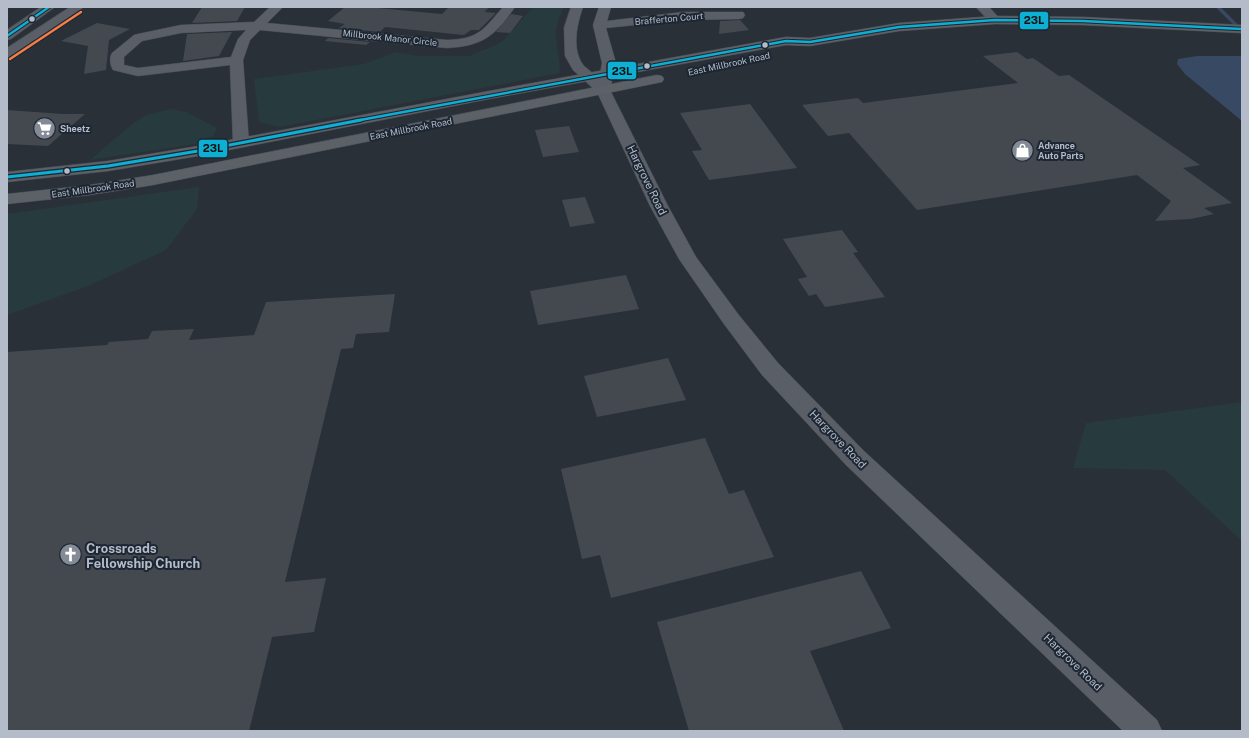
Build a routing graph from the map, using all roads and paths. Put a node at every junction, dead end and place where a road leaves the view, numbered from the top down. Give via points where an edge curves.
1 (49, 7) edge
2 (78, 7) edge
3 (277, 7) edge
4 (509, 7) edge
5 (577, 7) edge
6 (605, 7) edge
7 (982, 7) edge
8 (739, 15) dead end
9 (995, 20) junction
10 (599, 25) junction
11 (256, 26) junction
12 (1242, 29) edge
13 (7, 36) edge
14 (7, 54) edge
15 (236, 60) junction
16 (599, 80) junction
17 (241, 142) junction
18 (7, 177) edge
19 (7, 199) edge
20 (1146, 731) edge

1 - 13 street
2 - 14 street
3 - 11 street
4 - 11 street, Millbrook Manor Circle via 482,38 464,44
5 - 16 street, Hargrove Road via 570,28 572,56 578,67
6 - 10 street, Hargrove Road
7 - 9 street
8 - 10 street, Brafferton Court via 683,16
9 - 12 main road, East Millbrook Road via 1083,21
9 - 16 main road, East Millbrook Road via 899,27 810,42 799,50
10 - 16 street, Hargrove Road via 609,63
11 - 15 street via 244,39
11 - 15 street, Millbrook Manor Circle via 181,29 138,38 117,56 118,67 138,72
15 - 17 street
16 - 17 main road, East Millbrook Road
16 - 19 main road, East Millbrook Road via 153,180
16 - 20 street, Hargrove Road via 659,206 688,259 770,369 856,458
17 - 18 main road, East Millbrook Road via 116,165

